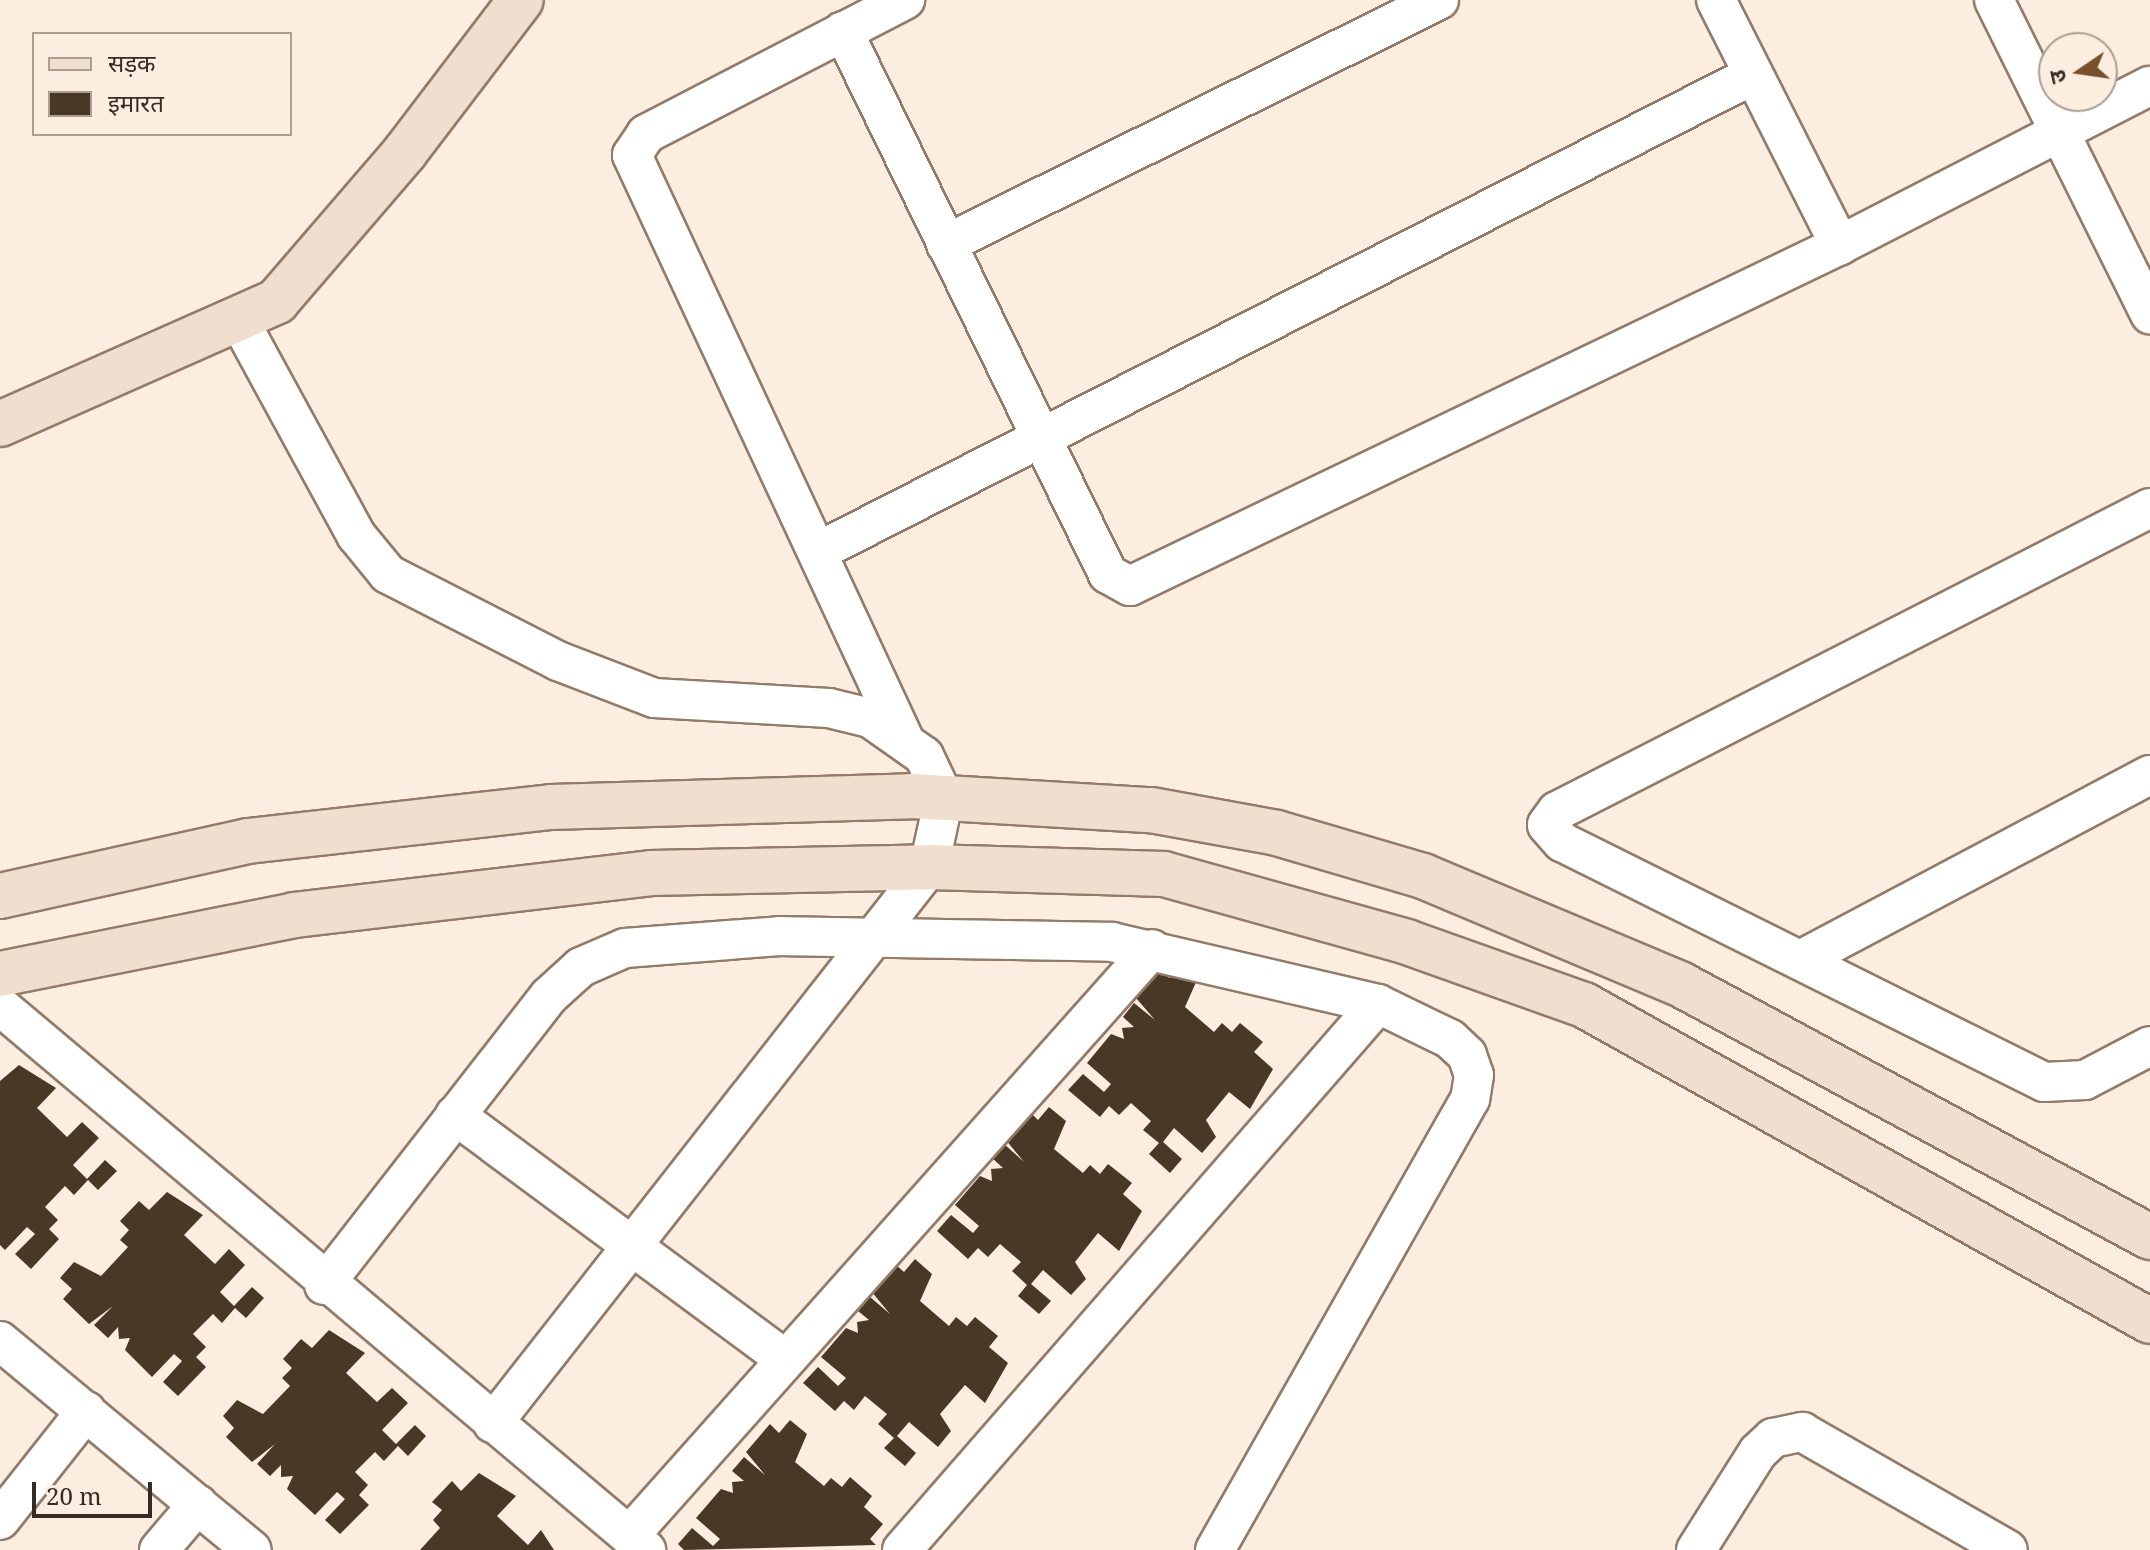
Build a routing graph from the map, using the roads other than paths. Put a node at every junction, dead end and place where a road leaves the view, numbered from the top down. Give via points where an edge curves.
1 (521, 0) edge
2 (905, 0) edge
3 (1439, 0) edge
4 (1716, 0) edge
5 (1994, 0) edge
6 (843, 31) junction
7 (1753, 75) junction
8 (2150, 86) edge
9 (2060, 132) junction
10 (946, 244) junction
11 (1840, 245) junction
12 (2150, 314) edge
13 (240, 322) junction
14 (0, 424) edge
15 (1043, 437) junction
16 (2150, 508) edge
17 (819, 551) junction
18 (903, 737) junction
19 (2150, 775) edge
20 (944, 798) junction
21 (929, 867) junction
22 (0, 896) edge
23 (873, 936) junction
24 (1152, 949) junction
25 (1804, 958) junction
26 (0, 974) edge
27 (1378, 1004) junction
28 (0, 1006) edge
29 (2150, 1046) edge
30 (455, 1115) junction
31 (2150, 1237) edge
32 (629, 1247) junction
33 (324, 1285) junction
34 (2150, 1321) edge
35 (0, 1341) edge
36 (783, 1358) junction
37 (86, 1411) junction
38 (493, 1423) junction
39 (198, 1504) junction
40 (0, 1520) edge
41 (638, 1543) edge
42 (159, 1550) edge
43 (252, 1550) edge
44 (902, 1550) edge
45 (1215, 1550) edge
46 (1696, 1550) edge
47 (2008, 1550) edge

1 - 13 street via 305,273
2 - 6 street
3 - 10 street
4 - 7 street
5 - 9 street
6 - 10 street
6 - 17 street via 646,134 632,155
7 - 11 street
7 - 15 street
8 - 9 street
9 - 11 street
9 - 12 street
10 - 15 street
11 - 15 street via 1130,586 1108,574
13 - 14 street
13 - 18 street via 356,535 400,581 558,661 654,698 849,711
15 - 17 street
16 - 25 street via 1549,816 1549,831 1562,842
17 - 18 street
18 - 20 street via 936,774
19 - 25 street
20 - 21 street
20 - 22 street via 695,800 409,821 248,841
20 - 31 street via 1151,810 1277,833 1423,876 1776,1031
21 - 23 street
21 - 26 street via 699,870 521,885 151,939
21 - 34 street via 1179,877 1407,942 1571,1000
23 - 24 street via 1112,942
23 - 30 street via 652,943 605,955 549,996
23 - 32 street
24 - 27 street
24 - 36 street
25 - 29 street via 2044,1082 2085,1080
27 - 44 street
27 - 45 street via 1450,1039 1467,1055 1474,1075 1470,1099
28 - 33 street
30 - 32 street
30 - 33 street
32 - 36 street
32 - 38 street
33 - 38 street
35 - 37 street
36 - 41 street
37 - 39 street
37 - 40 street
38 - 41 street
39 - 42 street
39 - 43 street
46 - 47 street via 1758,1452 1773,1438 1802,1432

